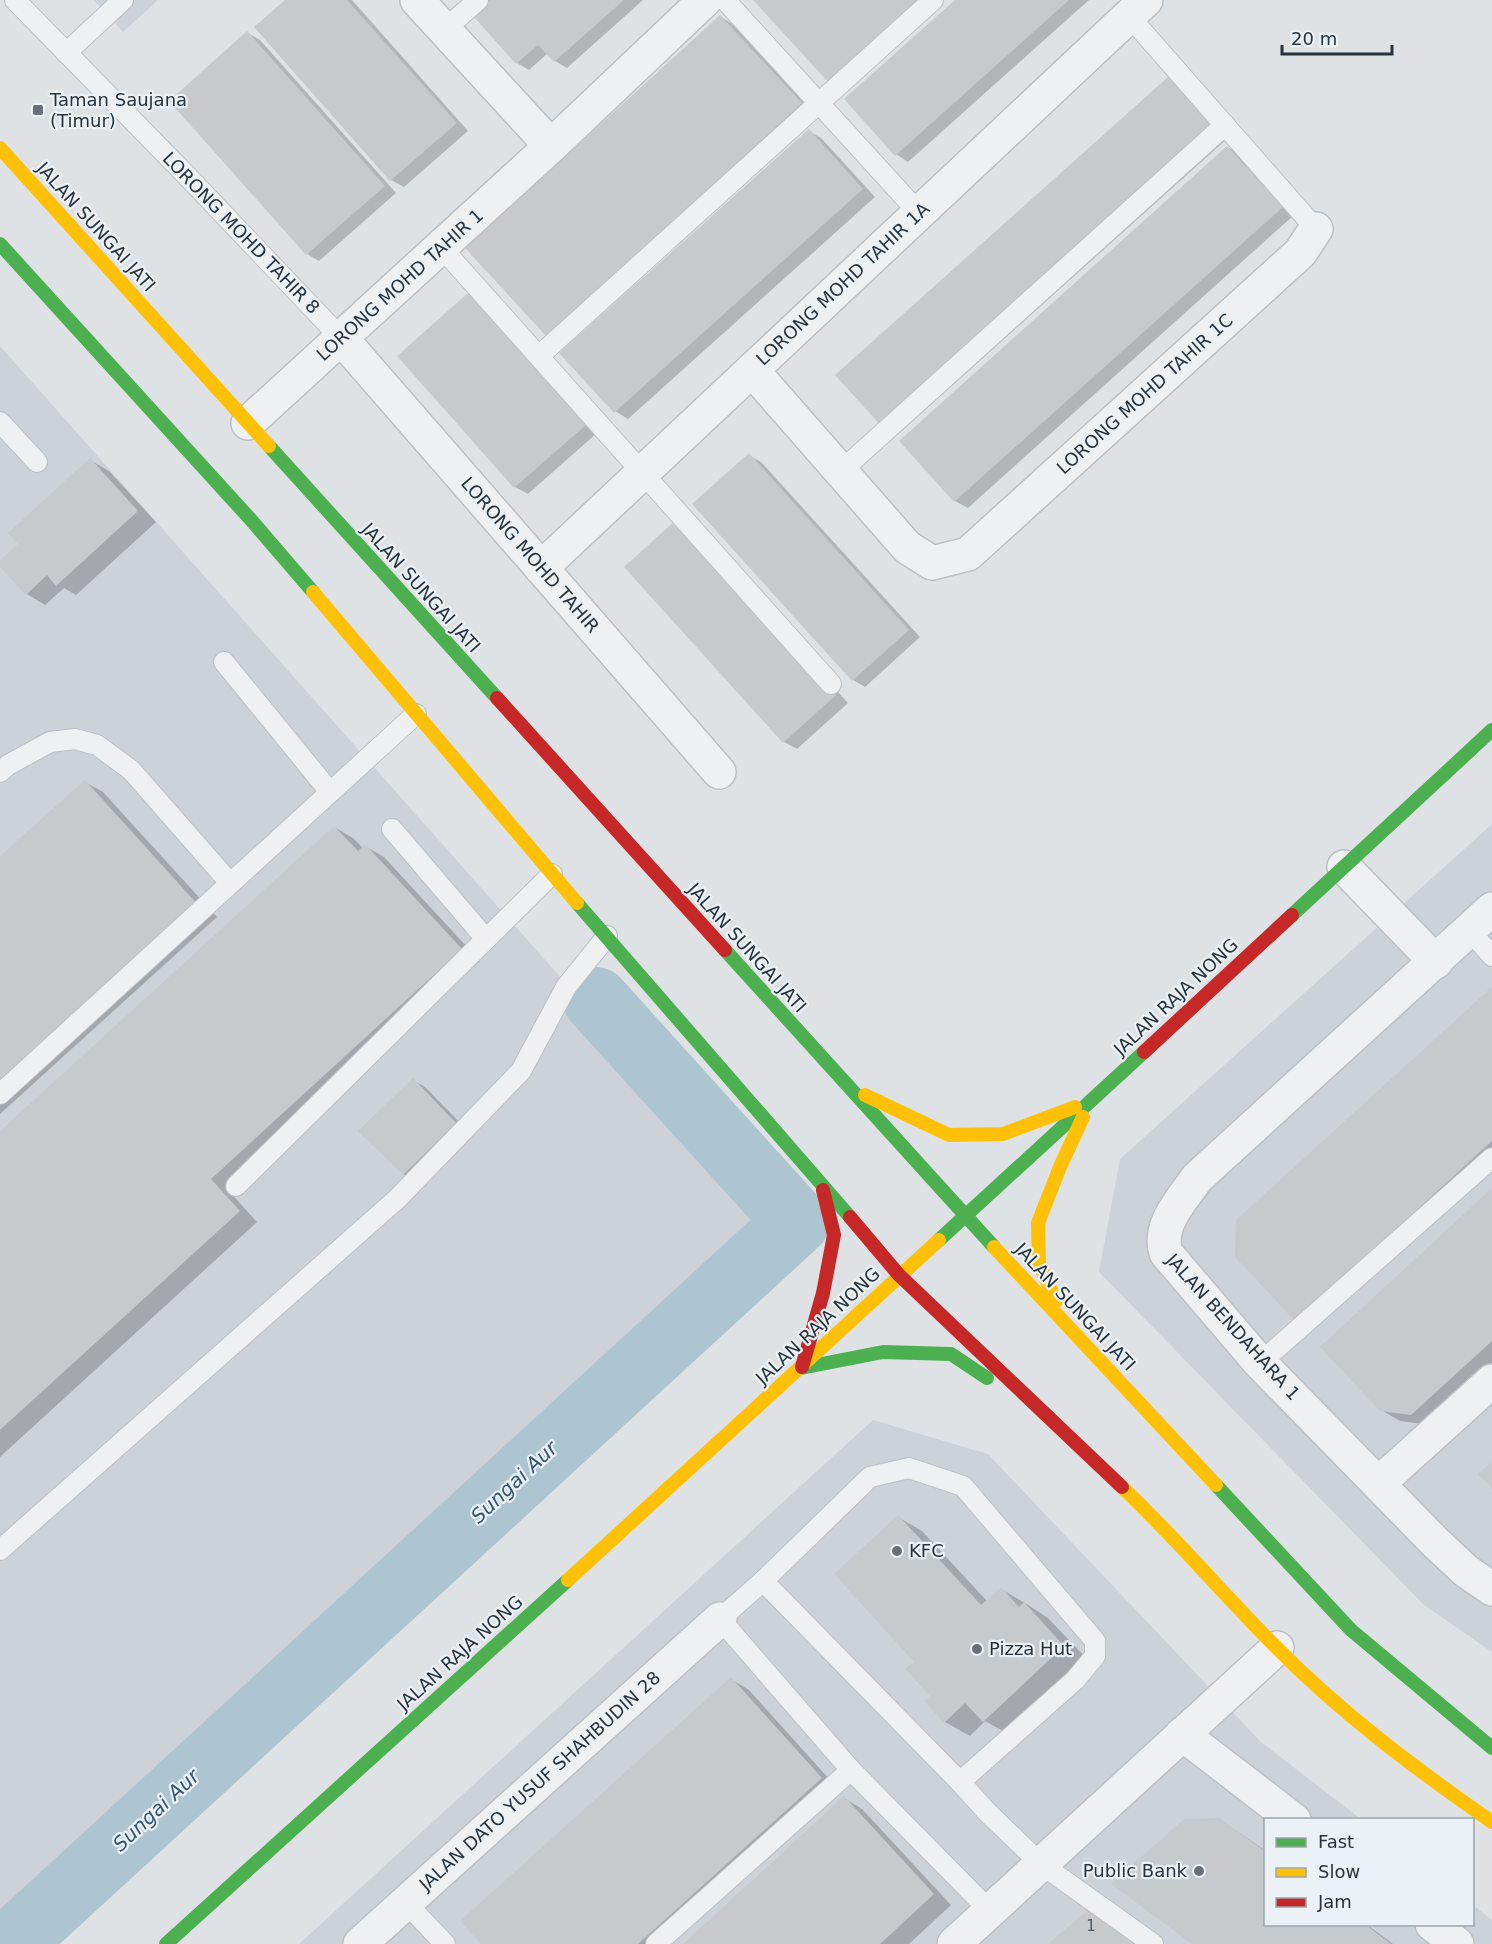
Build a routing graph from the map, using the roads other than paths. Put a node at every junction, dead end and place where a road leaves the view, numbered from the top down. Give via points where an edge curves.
1 (15, 0) edge
2 (123, 0) edge
3 (417, 0) edge
4 (478, 0) edge
5 (705, 0) edge
6 (724, 0) edge
7 (933, 0) edge
8 (1137, 8) edge
9 (444, 30) junction
10 (66, 53) junction
11 (819, 103) junction
12 (1225, 125) junction
13 (551, 146) junction
14 (0, 148) edge
15 (919, 213) junction
16 (1316, 229) joint
17 (0, 244) edge
18 (441, 247) junction
19 (341, 338) junction
20 (539, 356) junction
21 (752, 370) junction
22 (0, 422) edge
23 (248, 423) junction
24 (37, 462) dead end
25 (841, 471) junction
26 (643, 473) junction
27 (541, 568) junction
28 (224, 662) dead end
29 (831, 684) dead end
30 (416, 714) junction
31 (1492, 730) edge
32 (0, 772) edge
33 (719, 772) dead end
34 (330, 792) junction
35 (392, 829) dead end
36 (1344, 867) junction
37 (552, 874) junction
38 (230, 883) junction
39 (1481, 920) edge
40 (607, 936) junction
41 (486, 939) junction
42 (1492, 956) edge
43 (1436, 962) junction
44 (850, 1088) junction
45 (0, 1094) edge
46 (1090, 1101) junction
47 (1492, 1158) edge
48 (820, 1181) junction
49 (236, 1186) dead end
50 (966, 1217) junction
51 (899, 1275) junction
52 (1069, 1328) junction
53 (1260, 1363) junction
54 (801, 1368) junction
55 (1492, 1381) edge
56 (1043, 1414) junction
57 (1379, 1483) junction
58 (0, 1550) edge
59 (763, 1581) junction
60 (1492, 1589) edge
61 (720, 1618) junction
62 (1277, 1648) junction
63 (1182, 1734) junction
64 (1492, 1748) edge
65 (851, 1770) junction
66 (960, 1782) junction
67 (1291, 1818) edge
68 (1492, 1822) edge
69 (1041, 1864) junction
70 (406, 1903) junction
71 (990, 1911) junction
72 (1434, 1926) edge
73 (166, 1944) edge
74 (360, 1944) edge
75 (445, 1944) edge
76 (656, 1944) edge
77 (954, 1944) edge
78 (1153, 1944) edge
79 (1457, 1944) edge

1 - 10 lane, LORONG MOHD TAHIR 8
2 - 10 lane
3 - 9 street
4 - 9 lane
5 - 13 street, LORONG MOHD TAHIR 1
6 - 11 lane
7 - 11 lane
8 - 12 lane
8 - 15 street, LORONG MOHD TAHIR 1A
9 - 13 street
10 - 19 lane, LORONG MOHD TAHIR 8
11 - 15 lane
11 - 20 lane
12 - 16 lane
12 - 25 lane
13 - 18 street, LORONG MOHD TAHIR 1
14 - 23 main road, JALAN SUNGAI JATI
15 - 21 street, LORONG MOHD TAHIR 1A
16 - 25 street, LORONG MOHD TAHIR 1C via 1300,253 968,554 932,563 907,547
17 - 30 main road via 252,521
18 - 19 street, LORONG MOHD TAHIR 1
18 - 20 lane
19 - 23 street, LORONG MOHD TAHIR 1
19 - 27 street, LORONG MOHD TAHIR
20 - 26 lane
21 - 25 street
21 - 26 street, LORONG MOHD TAHIR 1A
22 - 24 lane
23 - 44 main road, JALAN SUNGAI JATI
26 - 27 street, LORONG MOHD TAHIR 1A
26 - 29 lane
27 - 33 street, LORONG MOHD TAHIR
28 - 34 lane
30 - 34 lane
30 - 37 main road
31 - 36 main road, JALAN RAJA NONG
32 - 38 lane via 50,742 75,739 97,745 131,770
34 - 38 lane
35 - 41 lane
36 - 43 street
36 - 46 main road, JALAN RAJA NONG
37 - 40 main road
37 - 41 lane
38 - 45 lane
39 - 42 lane
39 - 43 street, JALAN BENDAHARA 1
40 - 48 main road
40 - 58 lane via 566,987 521,1071 397,1199
41 - 49 lane
43 - 53 street, JALAN BENDAHARA 1 via 1197,1178 1163,1233 1166,1252
44 - 46 main road via 949,1135 1003,1134
44 - 50 main road, JALAN SUNGAI JATI
46 - 50 main road, JALAN RAJA NONG
46 - 52 main road via 1038,1223 1039,1264
47 - 53 lane
48 - 51 main road
48 - 54 main road via 834,1235 823,1293
50 - 51 main road, JALAN RAJA NONG
50 - 52 main road, JALAN SUNGAI JATI
51 - 54 main road, JALAN RAJA NONG
51 - 56 main road
52 - 64 main road, JALAN SUNGAI JATI via 1351,1630
53 - 57 street, JALAN BENDAHARA 1
54 - 56 main road via 884,1352 951,1354
54 - 73 main road, JALAN RAJA NONG
55 - 57 street
56 - 62 main road via 1159,1522
57 - 60 street, JALAN BENDAHARA 1 via 1435,1542
59 - 61 lane
59 - 66 lane
59 - 66 lane via 870,1478 909,1468 963,1486 1095,1641 1095,1656 1075,1680
61 - 65 lane
61 - 70 street, JALAN DATO YUSUF SHAHBUDIN 28
62 - 63 street
62 - 68 main road via 1355,1721
63 - 67 street
63 - 69 street
65 - 71 lane
65 - 76 lane
66 - 69 lane
69 - 71 street
69 - 78 lane
70 - 74 street, JALAN DATO YUSUF SHAHBUDIN 28
70 - 75 lane
71 - 77 street
72 - 79 street

